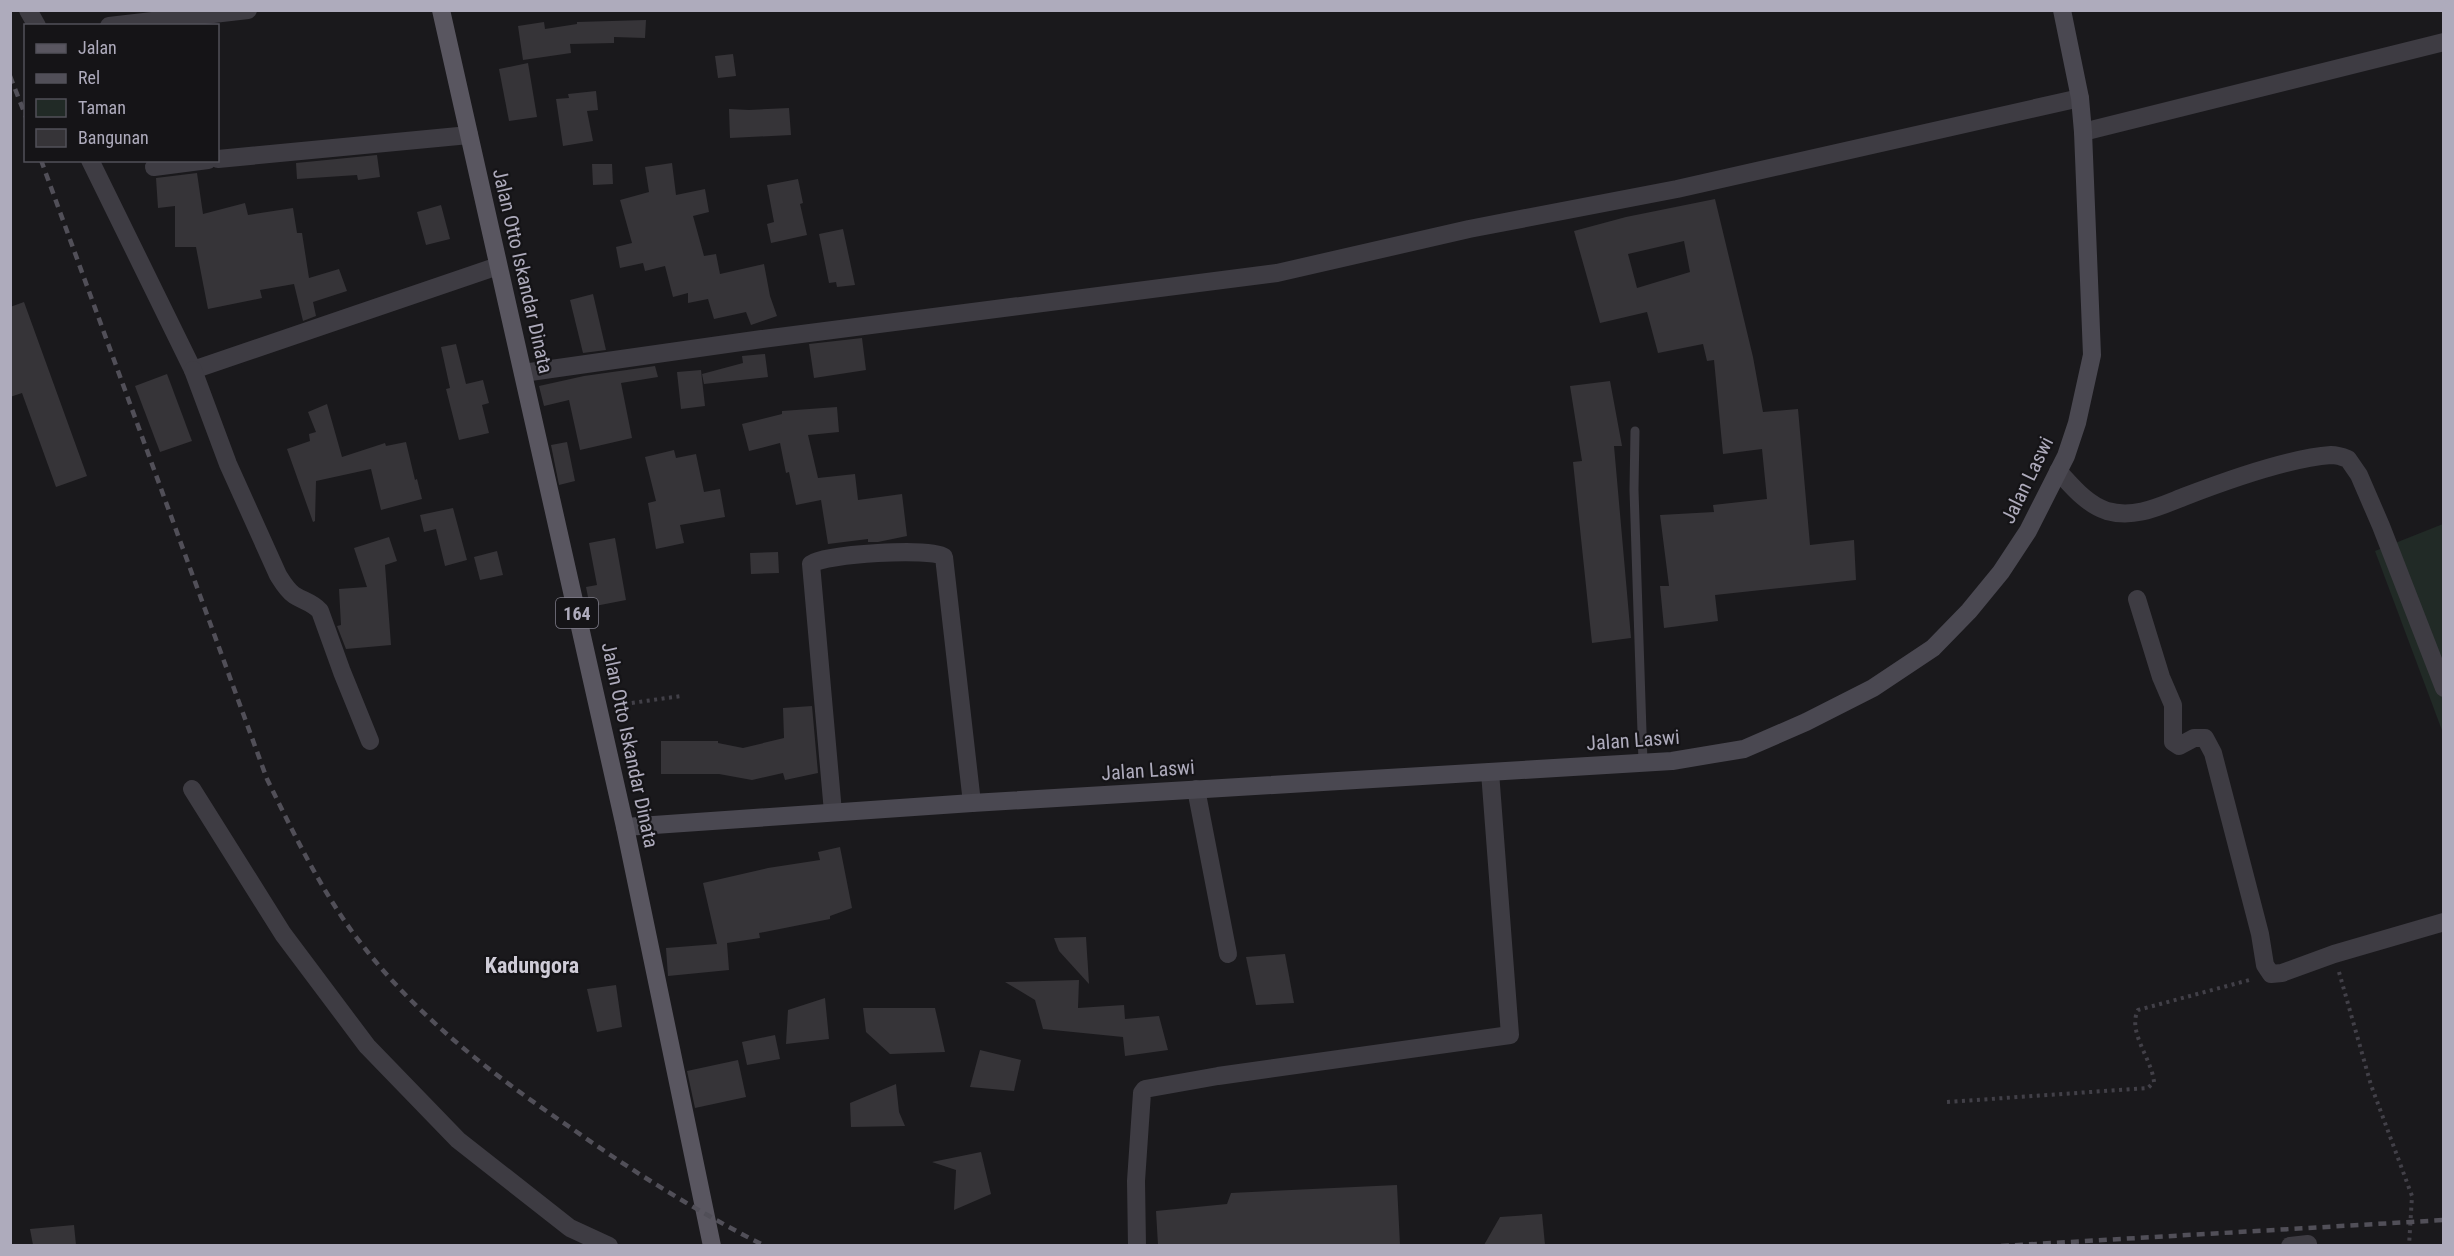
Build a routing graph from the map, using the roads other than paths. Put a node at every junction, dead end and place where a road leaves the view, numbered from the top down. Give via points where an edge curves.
1 (28, 10) edge
2 (248, 10) edge
3 (441, 10) edge
4 (2062, 10) edge
5 (37, 24) edge
6 (126, 24) edge
7 (2444, 42) edge
8 (2080, 98) junction
9 (2083, 132) junction
10 (469, 135) junction
11 (219, 159) edge
12 (91, 162) edge
13 (193, 162) edge
14 (154, 167) dead end
15 (498, 266) junction
16 (193, 370) junction
17 (523, 373) junction
18 (1635, 431) dead end
19 (2058, 471) junction
20 (2137, 599) dead end
21 (2444, 688) edge
22 (370, 741) dead end
23 (1643, 762) junction
24 (1490, 772) junction
25 (192, 789) dead end
26 (1196, 789) junction
27 (972, 803) junction
28 (833, 812) junction
29 (625, 827) junction
30 (2444, 922) edge
31 (1228, 954) dead end
32 (609, 1245) edge
33 (712, 1245) edge
34 (1137, 1245) edge

1 - 5 street
2 - 6 street
3 - 10 main road, Jalan Otto Iskandar Dinata / 164
4 - 8 street, Jalan Laswi
7 - 9 street
8 - 9 street, Jalan Laswi
8 - 17 street via 1677,189 1469,229 1277,273
9 - 19 street, Jalan Laswi via 2092,355 2077,423
10 - 11 street
10 - 15 main road, Jalan Otto Iskandar Dinata / 164
12 - 16 street
13 - 14 street
15 - 16 street
15 - 17 main road, Jalan Otto Iskandar Dinata / 164
16 - 22 street via 228,464 278,575 291,592 320,611
17 - 29 main road, Jalan Otto Iskandar Dinata / 164
18 - 23 lane
19 - 21 street via 2089,502 2107,511 2130,514 2283,465 2333,455 2348,459 2381,526
19 - 23 street, Jalan Laswi via 2028,531 2001,572 1933,648 1873,688 1744,749
20 - 30 street via 2173,705 2173,742 2179,746 2194,738 2205,738 2212,753 2265,965 2271,974
23 - 24 street, Jalan Laswi
24 - 26 street, Jalan Laswi
24 - 34 street via 1510,1035 1145,1089 1136,1181
25 - 32 street via 283,934 367,1046 458,1140 570,1228
26 - 27 street, Jalan Laswi
26 - 31 street
27 - 28 street, Jalan Laswi
27 - 28 street via 944,557 919,551 825,558 811,564
28 - 29 street, Jalan Laswi
29 - 33 main road, Jalan Otto Iskandar Dinata / 164

